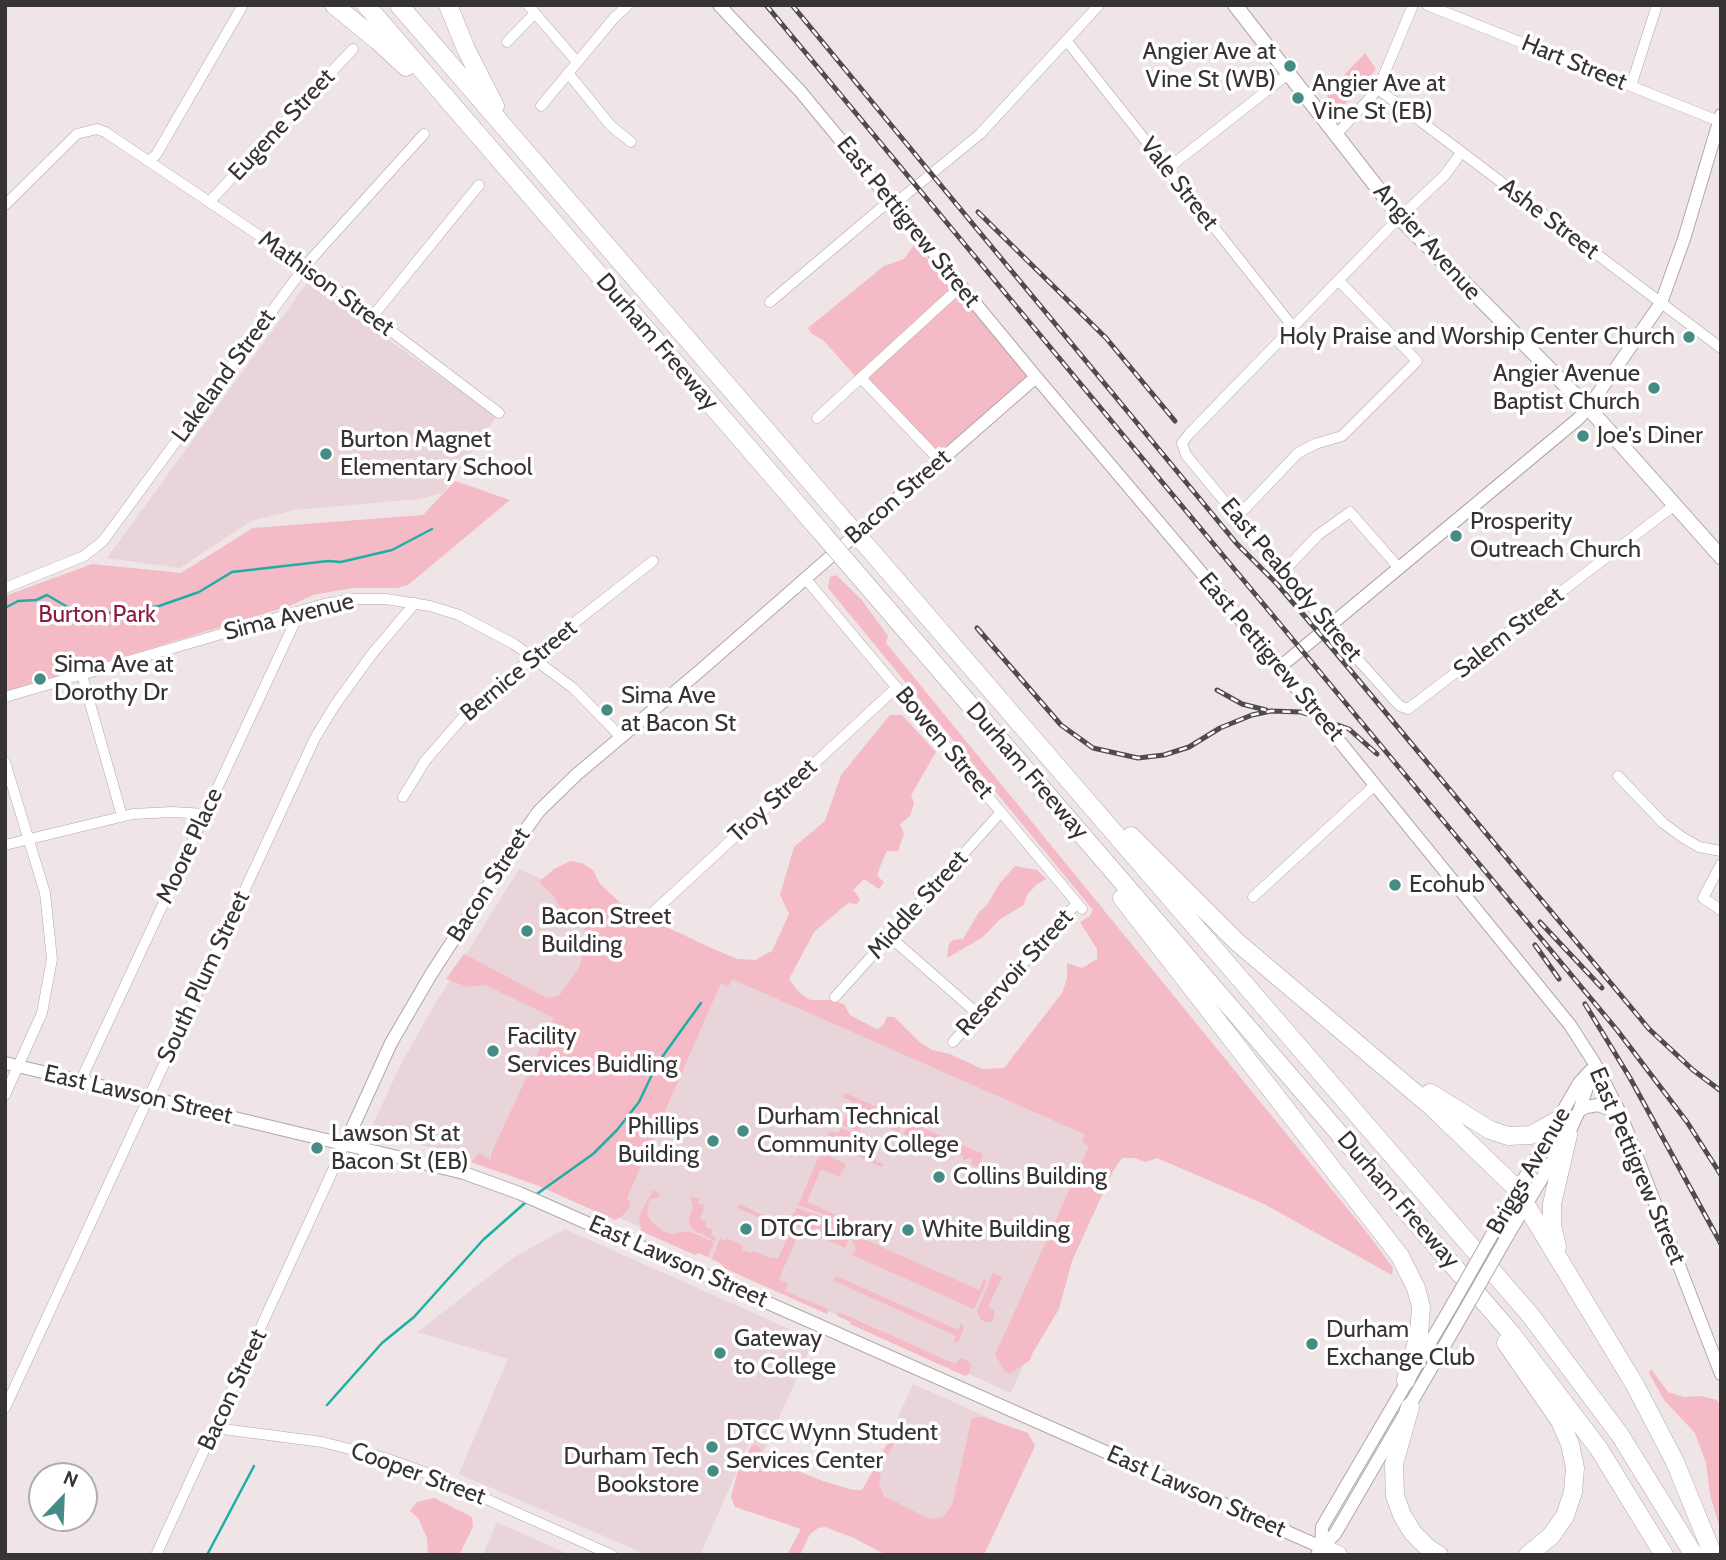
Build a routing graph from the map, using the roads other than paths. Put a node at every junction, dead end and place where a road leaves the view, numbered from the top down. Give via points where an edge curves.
1 (243, 5) edge
2 (334, 5) edge
3 (366, 5) edge
4 (399, 5) edge
5 (448, 5) edge
6 (628, 5) edge
7 (719, 5) edge
8 (1099, 5) edge
9 (1413, 5) edge
10 (1427, 5) edge
11 (1657, 5) edge
12 (532, 9) edge
13 (1243, 9) edge
14 (1066, 40) junction
15 (507, 42) dead end
16 (353, 48) dead end
17 (577, 62) junction
18 (568, 73) junction
19 (1288, 74) junction
20 (1631, 86) junction
21 (1378, 89) junction
22 (541, 106) dead end
23 (461, 115) junction
24 (1720, 119) edge
25 (508, 130) junction
26 (424, 134) dead end
27 (1336, 135) junction
28 (631, 142) dead end
29 (1461, 153) junction
30 (149, 160) junction
31 (1167, 169) junction
32 (479, 185) dead end
33 (210, 201) junction
34 (892, 203) junction
35 (5, 205) edge
36 (1400, 217) junction
37 (305, 266) junction
38 (1339, 281) junction
39 (961, 286) junction
40 (770, 302) dead end
41 (1661, 303) junction
42 (372, 317) junction
43 (1293, 327) junction
44 (1721, 348) edge
45 (861, 377) junction
46 (1036, 377) junction
47 (1588, 408) junction
48 (499, 413) dead end
49 (817, 418) dead end
50 (940, 461) junction
51 (1676, 504) junction
52 (1238, 516) junction
53 (1721, 556) edge
54 (653, 561) dead end
55 (1399, 568) junction
56 (1283, 572) junction
57 (805, 578) junction
58 (5, 587) edge
59 (415, 603) junction
60 (300, 611) junction
61 (1329, 627) junction
62 (532, 657) junction
63 (1280, 667) junction
64 (82, 675) junction
65 (897, 687) junction
66 (5, 697) edge
67 (1409, 709) joint
68 (621, 737) junction
69 (1012, 753) junction
70 (1048, 756) junction
71 (5, 762) edge
72 (1618, 776) dead end
73 (1375, 785) junction
74 (403, 797) dead end
75 (1002, 813) junction
76 (205, 814) junction
77 (122, 816) junction
78 (28, 839) junction
79 (5, 845) edge
80 (1721, 851) edge
81 (1721, 864) edge
82 (1253, 897) dead end
83 (1079, 906) joint
84 (1721, 910) edge
85 (649, 916) dead end
86 (890, 937) junction
87 (835, 998) dead end
88 (978, 1014) junction
89 (1339, 1030) junction
90 (953, 1042) dead end
91 (5, 1063) edge
92 (1595, 1064) junction
93 (19, 1066) junction
94 (80, 1082) junction
95 (5, 1095) edge
96 (148, 1098) junction
97 (1579, 1111) junction
98 (1620, 1113) junction
99 (1563, 1127) junction
100 (345, 1144) junction
101 (1522, 1197) junction
102 (1440, 1249) junction
103 (1562, 1263) junction
104 (1721, 1374) edge
105 (1406, 1380) junction
106 (1410, 1407) junction
107 (5, 1408) edge
108 (215, 1428) junction
109 (1319, 1551) edge
110 (156, 1555) edge
111 (612, 1555) edge
112 (1338, 1555) edge
113 (1439, 1555) edge
114 (1528, 1555) edge
115 (1664, 1555) edge
116 (1694, 1555) edge
117 (1713, 1555) edge

1 - 30 street
2 - 23 highway
3 - 23 highway, Durham Freeway
4 - 25 highway, Durham Freeway
5 - 25 highway
6 - 17 street
7 - 34 street, East Pettigrew Street via 800,92
8 - 14 street
9 - 21 street
10 - 20 street, Hart Street
11 - 20 street
12 - 15 street
12 - 17 street
13 - 19 main road, Angier Avenue
14 - 31 street, Vale Street
14 - 34 street via 980,134
16 - 33 street, Eugene Street
17 - 18 street
18 - 22 street
18 - 28 street via 611,126
19 - 27 main road, Angier Avenue
19 - 31 street
20 - 24 street, Hart Street
21 - 27 street
21 - 29 street, Ashe Street
23 - 69 highway, Durham Freeway, bridge
24 - 41 street
25 - 70 highway, Durham Freeway, bridge
26 - 37 street, Lakeland Street
27 - 36 main road, Angier Avenue
29 - 36 street via 1445,175
29 - 41 street, Ashe Street
30 - 33 street, Mathison Street
30 - 35 street, Mathison Street via 106,132 87,130 68,140
31 - 43 street, Vale Street
32 - 42 street
33 - 37 street, Mathison Street
34 - 39 street, East Pettigrew Street
34 - 40 street
36 - 38 street
36 - 47 main road, Angier Avenue
37 - 42 street, Mathison Street
37 - 58 street, Lakeland Street via 103,541 85,556
38 - 43 street
38 - 52 street via 1417,360 1342,436 1305,448
39 - 45 street
39 - 46 street, East Pettigrew Street
41 - 44 street, Ashe Street
41 - 47 street
42 - 48 street, Mathison Street
43 - 52 street, East Peabody Street via 1182,443 1186,455
45 - 49 street
45 - 50 street
46 - 50 street, Bacon Street
46 - 63 street, East Pettigrew Street
47 - 51 main road, Angier Avenue
47 - 55 street
50 - 57 street, Bacon Street
51 - 53 main road, Angier Avenue
51 - 67 street, Salem Street
52 - 56 street, East Peabody Street
54 - 62 street, Bernice Street
55 - 56 street via 1350,512
55 - 61 street
56 - 61 street, East Peabody Street
57 - 65 street, Bowen Street
57 - 68 street, Bacon Street
59 - 60 street, Sima Avenue via 354,599
59 - 62 street, Sima Avenue via 459,615
59 - 96 street, South Plum Street via 320,728
60 - 64 street, Sima Avenue
60 - 76 street, Moore Place
61 - 63 street
61 - 67 street, East Peabody Street via 1394,700
62 - 68 street, Sima Avenue via 573,688
62 - 74 street, Bernice Street via 451,729
63 - 73 street, East Pettigrew Street
64 - 66 street, Sima Avenue
64 - 77 street
65 - 75 street, Bowen Street
65 - 85 street, Troy Street
68 - 100 street, Bacon Street via 554,796 514,846 398,1032
69 - 102 highway, Durham Freeway
69 - 105 highway via 1400,1256 1416,1287 1421,1317
70 - 89 highway via 1216,923
70 - 116 highway, Durham Freeway via 1531,1317 1620,1435
71 - 78 street
72 - 80 street via 1682,837 1699,847
73 - 82 street
73 - 92 street, East Pettigrew Street via 1562,1015
75 - 83 street, Bowen Street
75 - 86 street, Middle Street
76 - 77 street
76 - 94 street, Moore Place
77 - 78 street
78 - 79 street
78 - 93 street via 45,893 52,959 42,1013
81 - 84 street via 1703,898
83 - 88 street, Reservoir Street
86 - 87 street, Middle Street
86 - 88 street
88 - 90 street, Reservoir Street
89 - 99 highway via 1430,1093 1499,1133 1516,1137
89 - 101 highway via 1451,1124
91 - 93 street, East Lawson Street
92 - 97 street, Briggs Avenue
92 - 98 street, East Pettigrew Street
92 - 99 street, Briggs Avenue via 1579,1083
93 - 94 street, East Lawson Street
93 - 95 street
94 - 96 street, East Lawson Street
96 - 100 street, East Lawson Street
96 - 107 street, South Plum Street
97 - 98 street via 1598,1105
97 - 99 street, Briggs Avenue
98 - 104 street, East Pettigrew Street
99 - 101 street, Briggs Avenue
99 - 103 highway via 1552,1204
100 - 108 street, Bacon Street
100 - 109 street, East Lawson Street via 464,1173 544,1203
101 - 103 highway
101 - 105 street, Briggs Avenue, bridge via 1498,1224
101 - 106 street, Briggs Avenue, bridge via 1508,1235
102 - 114 highway via 1553,1411 1573,1456 1575,1480 1565,1516 1551,1536
102 - 115 highway, Durham Freeway via 1571,1410
103 - 117 highway via 1648,1409
105 - 109 street, Briggs Avenue via 1322,1527
106 - 109 street, Briggs Avenue via 1335,1534
106 - 113 highway via 1394,1464 1395,1496 1413,1533
108 - 110 street, Bacon Street
108 - 111 street, Cooper Street via 322,1442 386,1458
109 - 112 highway

